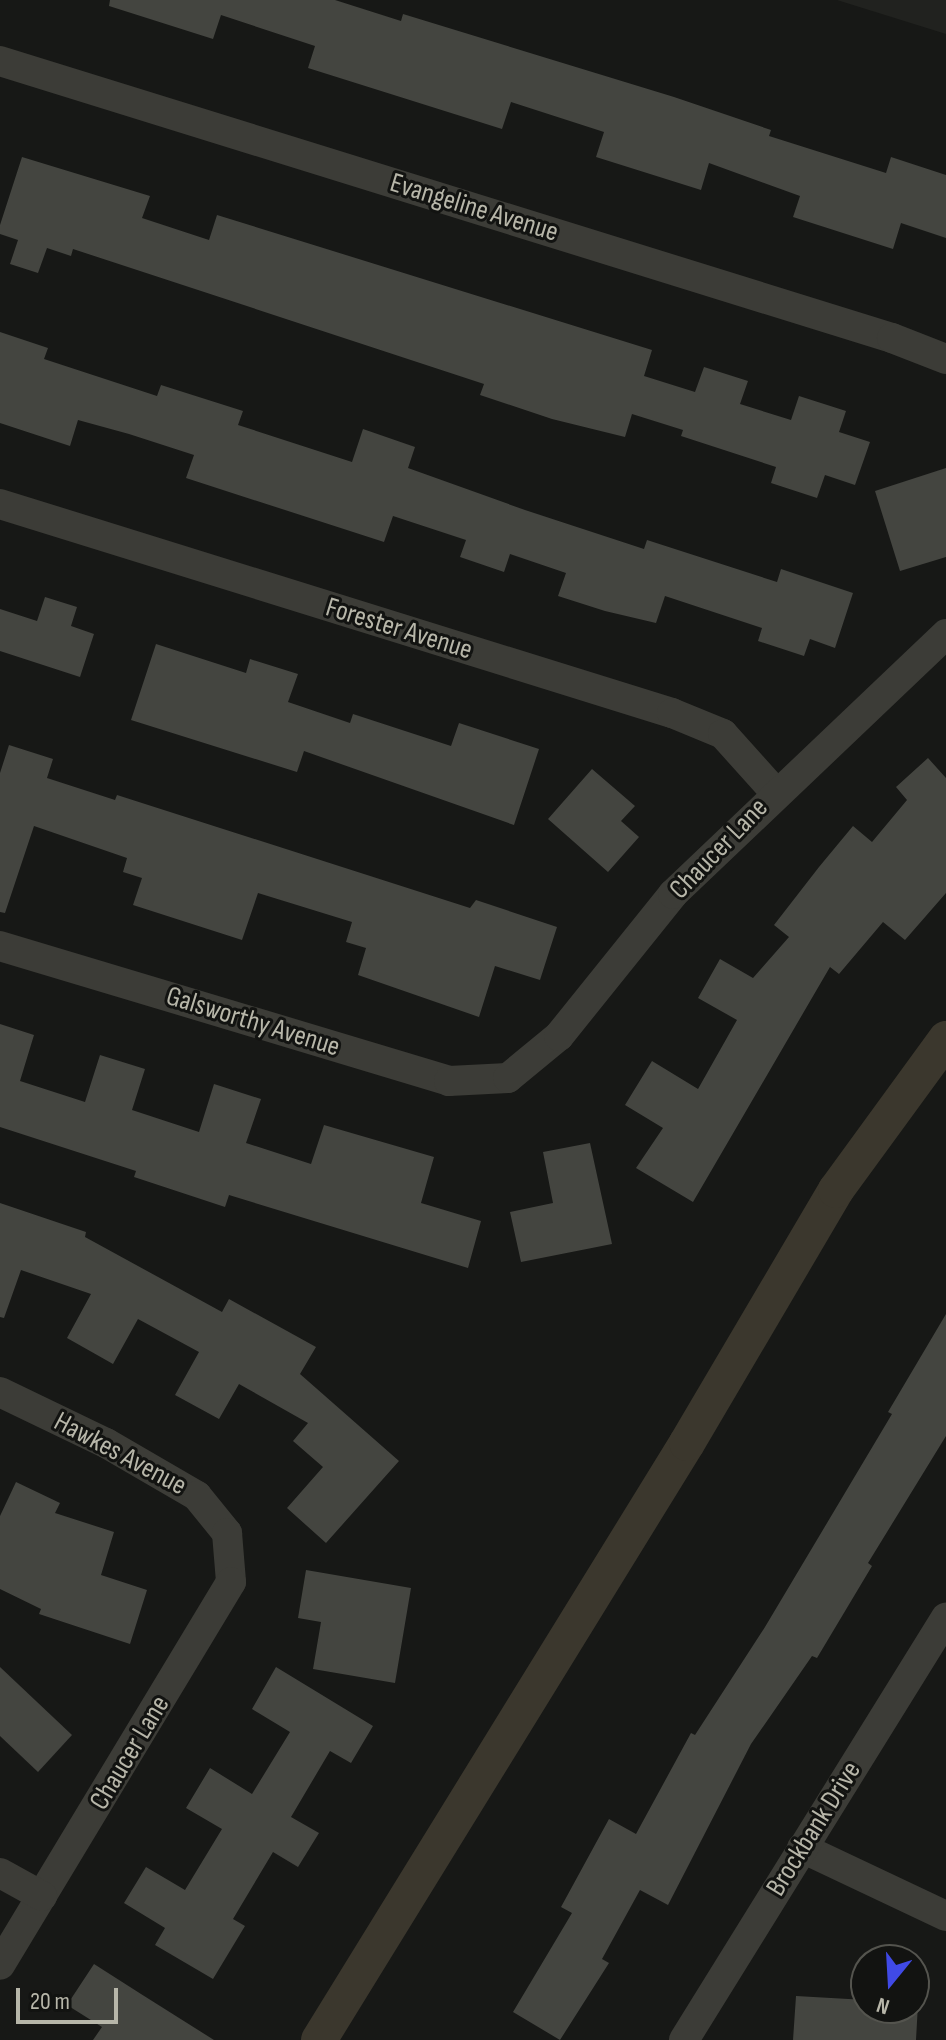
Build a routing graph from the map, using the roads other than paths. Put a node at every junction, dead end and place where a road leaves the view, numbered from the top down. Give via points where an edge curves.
1 (0, 61) edge
2 (946, 359) edge
3 (0, 504) edge
4 (946, 634) edge
5 (775, 792) junction
6 (0, 946) edge
7 (508, 1078) joint
8 (0, 1392) edge
9 (227, 1533) joint
10 (946, 1618) edge
11 (802, 1848) junction
12 (0, 1873) edge
13 (42, 1896) junction
14 (946, 1916) edge
15 (0, 1965) edge
16 (684, 2040) edge

1 - 2 street, Evangeline Avenue
3 - 5 street, Forester Avenue via 672,713 723,734
4 - 5 street, Chaucer Lane
5 - 7 street, Chaucer Lane via 673,894 559,1036
6 - 7 street, Galsworthy Avenue via 449,1081
8 - 9 street, Hawkes Avenue via 106,1443 197,1496
9 - 13 street, Chaucer Lane via 231,1582
10 - 11 street, Brockbank Drive
11 - 14 street
11 - 16 street, Brockbank Drive
12 - 13 street
13 - 15 street, Chaucer Lane

